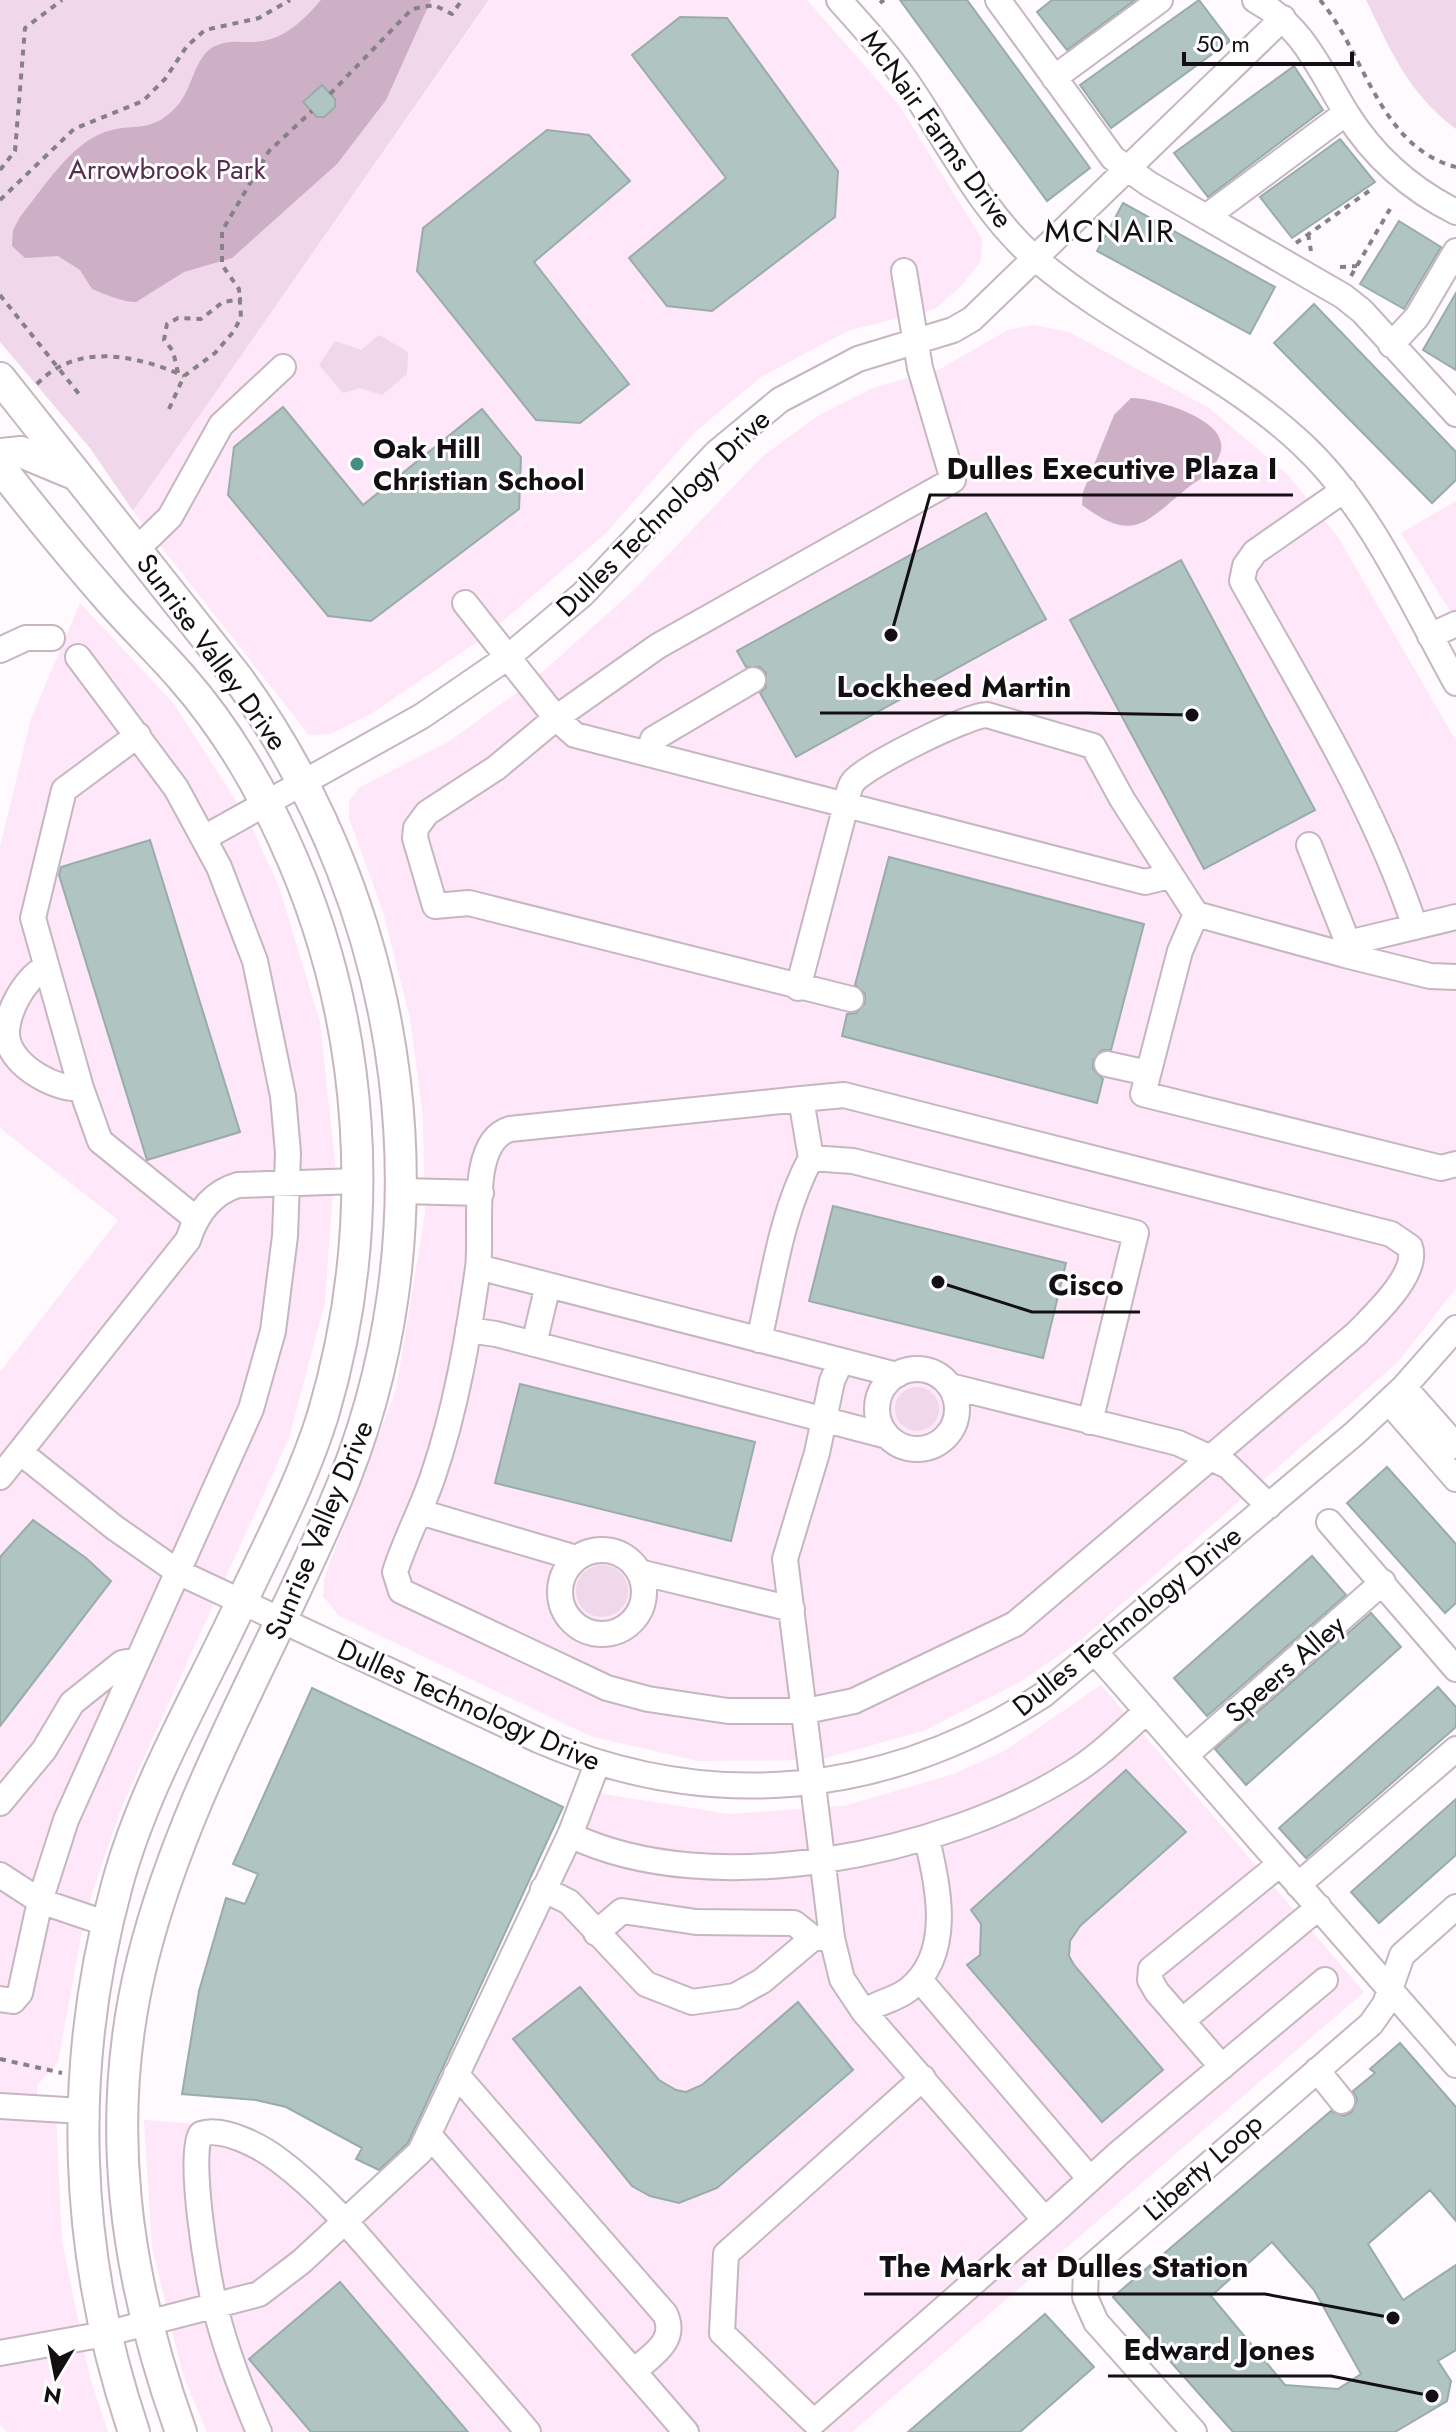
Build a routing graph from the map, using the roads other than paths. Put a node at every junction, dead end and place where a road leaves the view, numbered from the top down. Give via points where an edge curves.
1 (839, 0) edge
2 (998, 0) edge
3 (1160, 0) edge
4 (1255, 0) edge
5 (1283, 18) junction
6 (1054, 78) junction
7 (1346, 113) junction
8 (1126, 168) junction
9 (1456, 212) edge
10 (1206, 217) junction
11 (1456, 251) edge
12 (1035, 258) junction
13 (904, 271) dead end
14 (914, 341) junction
15 (1391, 345) junction
16 (283, 367) dead end
17 (0, 378) edge
18 (1456, 414) edge
19 (0, 454) edge
20 (0, 467) edge
21 (79, 476) junction
22 (1344, 490) junction
23 (11, 496) edge
24 (137, 549) junction
25 (465, 603) dead end
26 (1456, 624) edge
27 (1430, 636) junction
28 (52, 638) dead end
29 (0, 650) edge
30 (78, 657) dead end
31 (508, 657) junction
32 (753, 680) dead end
33 (1456, 683) edge
34 (556, 718) junction
35 (138, 735) junction
36 (648, 754) junction
37 (303, 782) junction
38 (266, 803) junction
39 (846, 805) junction
40 (204, 838) junction
41 (1309, 845) dead end
42 (1170, 876) junction
43 (1196, 914) junction
44 (1456, 917) edge
45 (1415, 927) junction
46 (1346, 949) junction
47 (45, 968) junction
48 (1456, 977) edge
49 (798, 988) junction
50 (851, 999) dead end
51 (1107, 1064) dead end
52 (1148, 1073) junction
53 (81, 1088) junction
54 (801, 1099) junction
55 (811, 1158) junction
56 (1456, 1164) edge
57 (358, 1181) junction
58 (287, 1183) junction
59 (402, 1191) junction
60 (481, 1193) junction
61 (195, 1218) junction
62 (478, 1267) junction
63 (548, 1285) junction
64 (1456, 1328) edge
65 (468, 1330) junction
66 (759, 1340) junction
67 (534, 1344) junction
68 (841, 1361) junction
69 (897, 1375) junction
70 (950, 1386) junction
71 (1396, 1395) junction
72 (824, 1420) junction
73 (1090, 1422) junction
74 (887, 1436) junction
75 (1456, 1446) edge
76 (20, 1452) junction
77 (1212, 1457) junction
78 (0, 1477) edge
79 (1456, 1479) edge
80 (1269, 1506) junction
81 (420, 1512) junction
82 (1329, 1522) dead end
83 (576, 1558) junction
84 (178, 1572) junction
85 (639, 1572) junction
86 (1383, 1582) junction
87 (242, 1603) junction
88 (792, 1609) junction
89 (281, 1621) junction
90 (593, 1633) junction
91 (1096, 1653) junction
92 (137, 1660) junction
93 (1456, 1669) edge
94 (585, 1677) junction
95 (806, 1711) junction
96 (1147, 1711) junction
97 (1456, 1749) edge
98 (1186, 1755) junction
99 (597, 1764) junction
100 (816, 1782) junction
101 (0, 1803) edge
102 (570, 1835) junction
103 (927, 1839) junction
104 (824, 1859) junction
105 (1280, 1864) junction
106 (0, 1875) edge
107 (1298, 1885) junction
108 (543, 1889) junction
109 (40, 1901) junction
110 (1319, 1907) junction
111 (1456, 1907) edge
112 (108, 1924) junction
113 (596, 1933) junction
114 (822, 1938) junction
115 (920, 1980) junction
116 (1325, 1980) dead end
117 (1394, 1994) junction
118 (0, 1999) edge
119 (864, 2012) junction
120 (1182, 2021) junction
121 (1456, 2065) edge
122 (1222, 2067) junction
123 (1317, 2070) junction
124 (456, 2074) junction
125 (923, 2078) junction
126 (1342, 2101) dead end
127 (0, 2106) edge
128 (82, 2111) junction
129 (429, 2135) junction
130 (1090, 2179) junction
131 (1045, 2220) junction
132 (344, 2222) junction
133 (215, 2307) junction
134 (145, 2324) junction
135 (105, 2334) junction
136 (0, 2353) edge
137 (634, 2371) junction
138 (134, 2432) edge
139 (181, 2432) edge
140 (259, 2432) edge
141 (528, 2432) edge
142 (686, 2432) edge
143 (1194, 2432) edge

1 - 12 street, McNair Farms Drive via 901,72 964,173
2 - 6 street
3 - 6 street
4 - 5 street
5 - 7 street via 1315,55
5 - 8 street, Dulles Technology Drive
6 - 8 street via 1098,141
7 - 9 street via 1391,169
7 - 10 street
8 - 10 street
8 - 12 street, Dulles Technology Drive
10 - 15 street via 1343,296
11 - 15 street via 1417,317
12 - 14 street, Dulles Technology Drive via 962,326
12 - 22 street via 1102,308 1250,401 1304,445
13 - 14 street
14 - 31 street, Dulles Technology Drive via 838,367 755,418 583,594
14 - 34 street via 953,480 658,646
15 - 18 street
16 - 24 street via 221,425 170,517
17 - 21 main road, Sunrise Valley Drive
19 - 21 main road via 32,455
20 - 23 main road, Sunrise Valley Drive
21 - 24 main road, Sunrise Valley Drive
22 - 27 street
22 - 45 street via 1255,552 1242,581 1357,787 1396,868
23 - 38 main road, Sunrise Valley Drive via 198,698
24 - 37 main road, Sunrise Valley Drive via 255,702
25 - 31 street
26 - 27 street
27 - 33 street
28 - 29 street via 26,638
30 - 35 street
31 - 34 street
31 - 37 street, Dulles Technology Drive via 422,716
32 - 36 street via 653,739
34 - 36 street via 575,735
34 - 49 street via 496,768 421,819 415,838 435,906 469,903
35 - 40 street
35 - 47 street via 64,790 33,918
36 - 39 street
37 - 38 street, Dulles Technology Drive
37 - 59 main road, Sunrise Valley Drive via 343,869 379,983 394,1063
38 - 40 street, Dulles Technology Drive
38 - 57 main road, Sunrise Valley Drive via 305,890 333,977 354,1100
39 - 42 street via 1145,882
39 - 42 street via 852,782 864,773 974,715 987,715 1093,746
39 - 49 street
40 - 58 street via 231,896 265,995 283,1096
41 - 46 street
42 - 43 street
43 - 46 street
43 - 52 street via 1180,951
44 - 45 street
45 - 46 street
46 - 48 street via 1430,976
47 - 53 street
47 - 53 street via 33,973 23,989 8,1024 9,1045 23,1063 58,1087
49 - 50 street
51 - 52 street
52 - 56 street via 1143,1094 1441,1168
53 - 61 street via 100,1141
54 - 55 street
54 - 60 street via 510,1129 488,1145
54 - 77 street via 844,1095 1406,1242 1412,1253 1410,1266 1379,1310
55 - 66 street via 790,1209
55 - 73 street via 853,1161 1136,1233
57 - 58 street
57 - 87 main road, Sunrise Valley Drive via 350,1301 322,1418
58 - 61 street via 229,1188
58 - 84 street via 273,1331 251,1409
59 - 60 street
59 - 89 main road, Sunrise Valley Drive via 392,1309 375,1390 334,1506
60 - 62 street
61 - 76 street via 188,1240
62 - 63 street
62 - 65 street
63 - 66 street
63 - 67 street
64 - 71 street, Dulles Technology Drive
65 - 67 street
65 - 81 street via 449,1426
66 - 68 street
67 - 72 street
68 - 69 street
68 - 72 street
69 - 70 street via 920,1369
69 - 74 street via 877,1403
70 - 73 street
70 - 74 street via 958,1412 946,1437 923,1449 910,1449
71 - 75 street
71 - 79 street
71 - 80 street, Dulles Technology Drive
72 - 74 street
72 - 88 street via 785,1559
73 - 77 street via 1178,1443
76 - 78 street
76 - 84 street, Dulles Technology Drive
77 - 80 street
77 - 95 street via 1015,1624 854,1701
80 - 91 street, Dulles Technology Drive
81 - 83 street
81 - 94 street via 395,1572 401,1591
82 - 86 street
83 - 85 street via 610,1550 626,1557
83 - 90 street via 562,1578 561,1601 570,1619
84 - 87 street, Dulles Technology Drive
84 - 92 street
85 - 88 street
85 - 90 street via 644,1589 635,1619 621,1629
86 - 93 street
86 - 98 street, Speers Alley
87 - 89 street, Dulles Technology Drive
87 - 112 main road, Sunrise Valley Drive via 149,1796
88 - 95 street
89 - 99 street, Dulles Technology Drive
89 - 134 main road, Sunrise Valley Drive via 182,1838 142,1962 127,2049 123,2143 125,2205
90 - 94 street
91 - 96 street
91 - 100 street, Dulles Technology Drive via 1034,1701 955,1744 888,1768
92 - 101 street via 122,1663 72,1703 44,1750
92 - 109 street via 66,1820
94 - 95 street via 634,1696 688,1707
95 - 100 street
96 - 98 street
96 - 103 street via 1072,1773
97 - 107 street
98 - 105 street
99 - 100 street, Dulles Technology Drive via 649,1778 715,1785
99 - 102 street
100 - 104 street
102 - 104 street via 621,1852 697,1865
102 - 108 street
103 - 104 street
103 - 115 street via 939,1925 933,1958
104 - 114 street
105 - 107 street
105 - 120 street via 1155,1962 1150,1980
106 - 109 street
107 - 110 street
108 - 113 street via 569,1902
108 - 124 street
109 - 112 street
109 - 118 street via 20,1993 13,2001
110 - 117 street
110 - 120 street
111 - 117 street, Liberty Loop via 1402,1955
112 - 128 main road, Sunrise Valley Drive via 92,2000
113 - 114 street via 622,1911 696,1922 794,1923
113 - 114 street via 646,1984 692,2002 723,2000 749,1989
114 - 119 street
115 - 119 street
115 - 130 street
116 - 122 street
117 - 121 street
117 - 123 street, Liberty Loop via 1377,2018
119 - 125 street
120 - 122 street
122 - 130 street
123 - 126 street
123 - 143 street, Liberty Loop via 1086,2271 1085,2297 1096,2322
124 - 129 street
124 - 137 street via 665,2314 667,2339
125 - 131 street
125 - 131 street via 726,2254 722,2333 814,2422
127 - 128 street
128 - 135 main road, Sunrise Valley Drive via 85,2227
129 - 132 street via 411,2162
129 - 137 street
130 - 131 street
132 - 133 street via 266,2290
132 - 133 street via 279,2160 234,2137 201,2134 195,2147 198,2193
132 - 141 street
133 - 134 street
133 - 140 street
134 - 135 street
134 - 139 main road, Sunrise Valley Drive
135 - 136 street
135 - 138 main road, Sunrise Valley Drive
137 - 142 street

